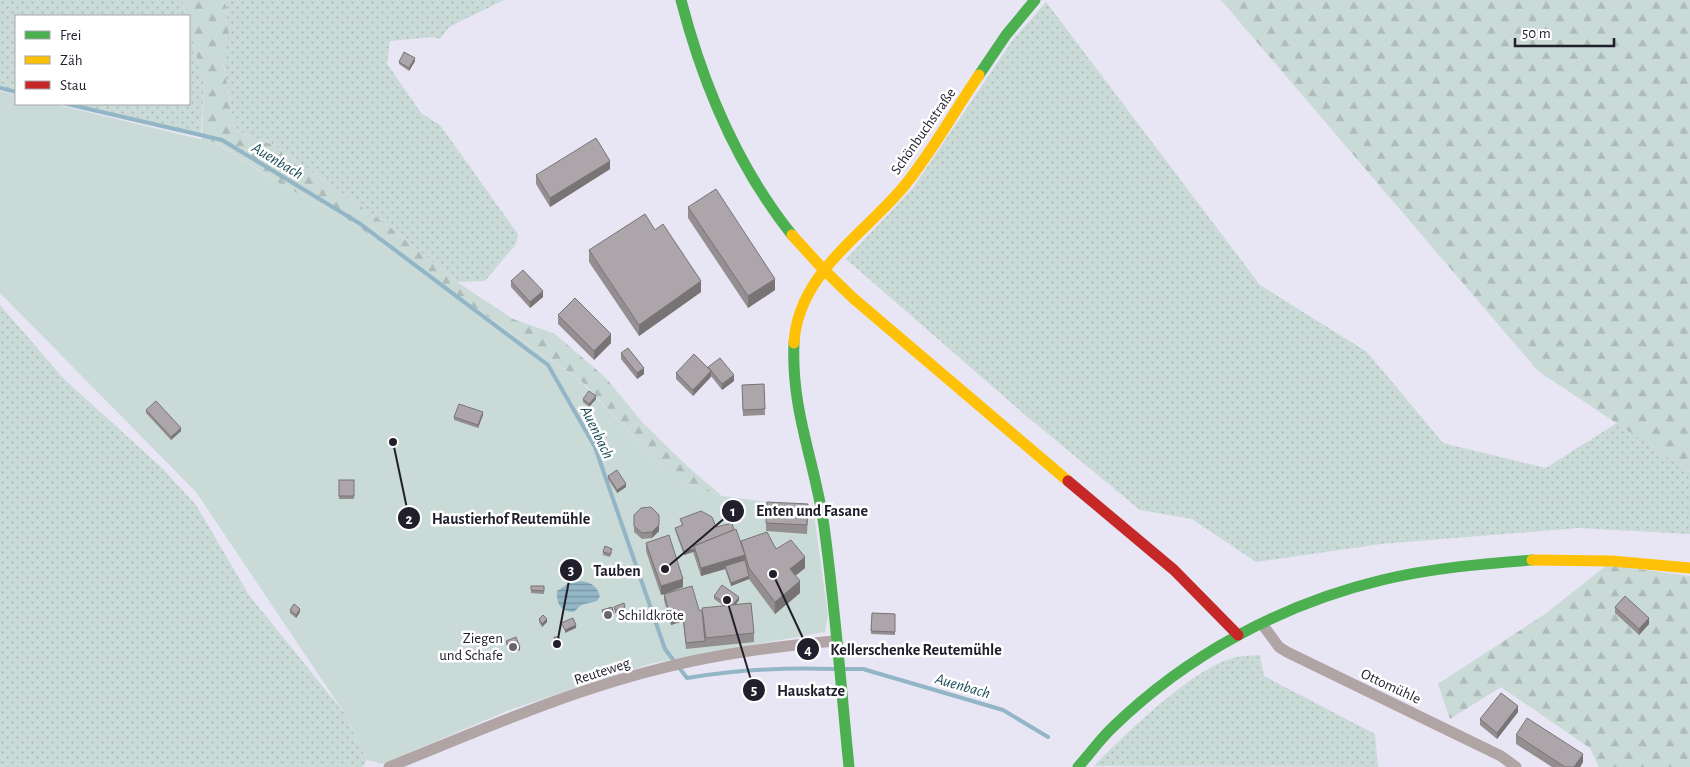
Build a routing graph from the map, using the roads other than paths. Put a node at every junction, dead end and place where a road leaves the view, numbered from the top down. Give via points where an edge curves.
1 (681, 0) edge
2 (1035, 0) edge
3 (823, 270) junction
4 (1690, 568) edge
5 (1262, 624) junction
6 (1238, 635) junction
7 (834, 640) junction
8 (389, 767) edge
9 (849, 767) edge
10 (1078, 767) edge
11 (1516, 767) edge

1 - 3 street via 694,52 737,152 787,228
2 - 3 street, Schönbuchstraße via 1006,35 905,185
3 - 6 street via 912,351 1185,580
3 - 7 street via 807,296 796,331 793,373 800,422 824,524
4 - 5 street via 1559,559 1462,564 1370,582 1330,594
5 - 6 street
5 - 11 street, Ottomühle via 1279,647 1287,652 1501,756
6 - 10 street via 1186,667 1151,694 1113,728
7 - 8 street, Reuteweg via 757,649 654,670 517,716
7 - 9 street

